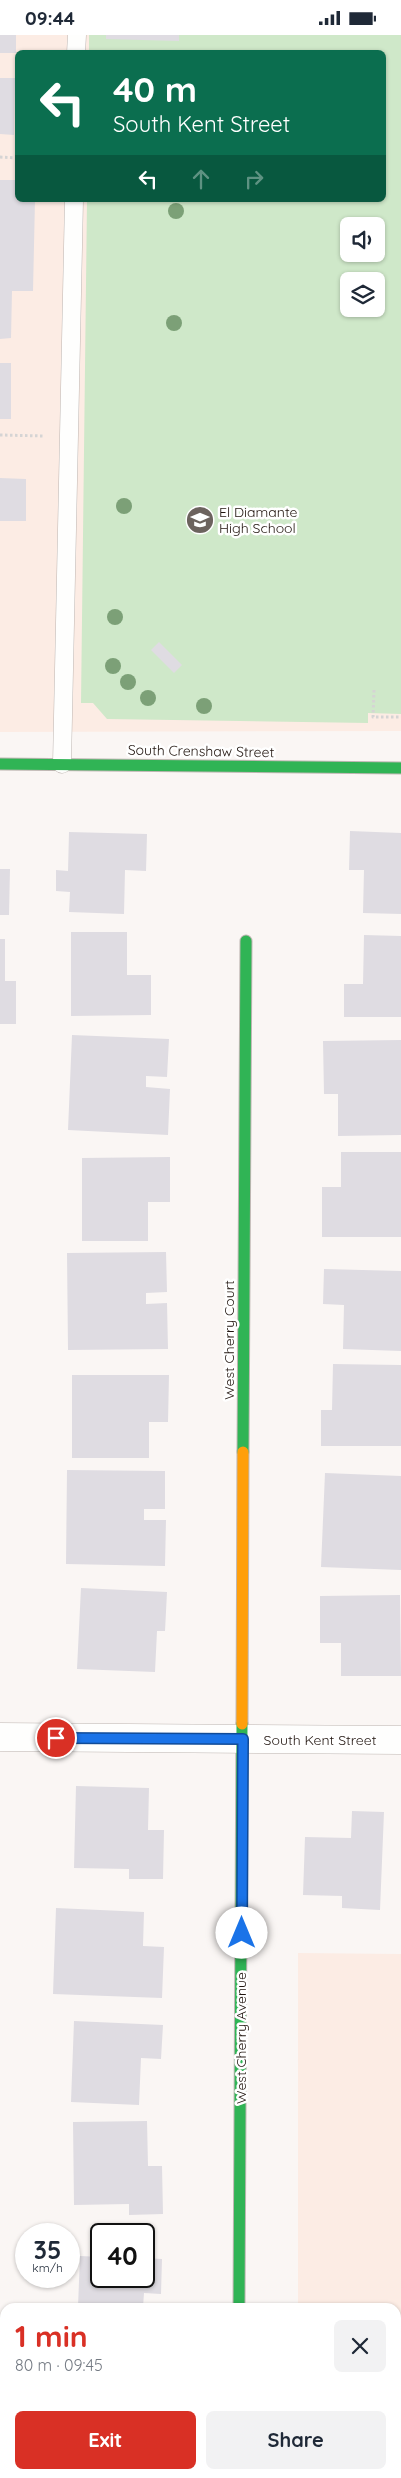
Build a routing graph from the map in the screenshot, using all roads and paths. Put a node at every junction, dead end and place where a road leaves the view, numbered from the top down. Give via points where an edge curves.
1 (77, 35) edge
2 (76, 50) edge
3 (0, 157) edge
4 (15, 158) edge
5 (74, 202) edge
6 (0, 435) edge
7 (70, 436) junction
8 (374, 690) dead end
9 (401, 717) edge
10 (0, 764) edge
11 (62, 764) junction
12 (401, 768) edge
13 (246, 941) dead end
14 (0, 1737) edge
15 (243, 1739) junction
16 (401, 1740) edge
17 (239, 2303) edge

1 - 2 lane
3 - 4 path
5 - 7 lane
6 - 7 path
7 - 11 lane
8 - 9 path via 373,717
10 - 11 street, South Crenshaw Street
11 - 12 street, South Crenshaw Street
13 - 15 street, West Cherry Court
14 - 15 street, South Kent Street
15 - 16 street, South Kent Street
15 - 17 street, West Cherry Avenue

